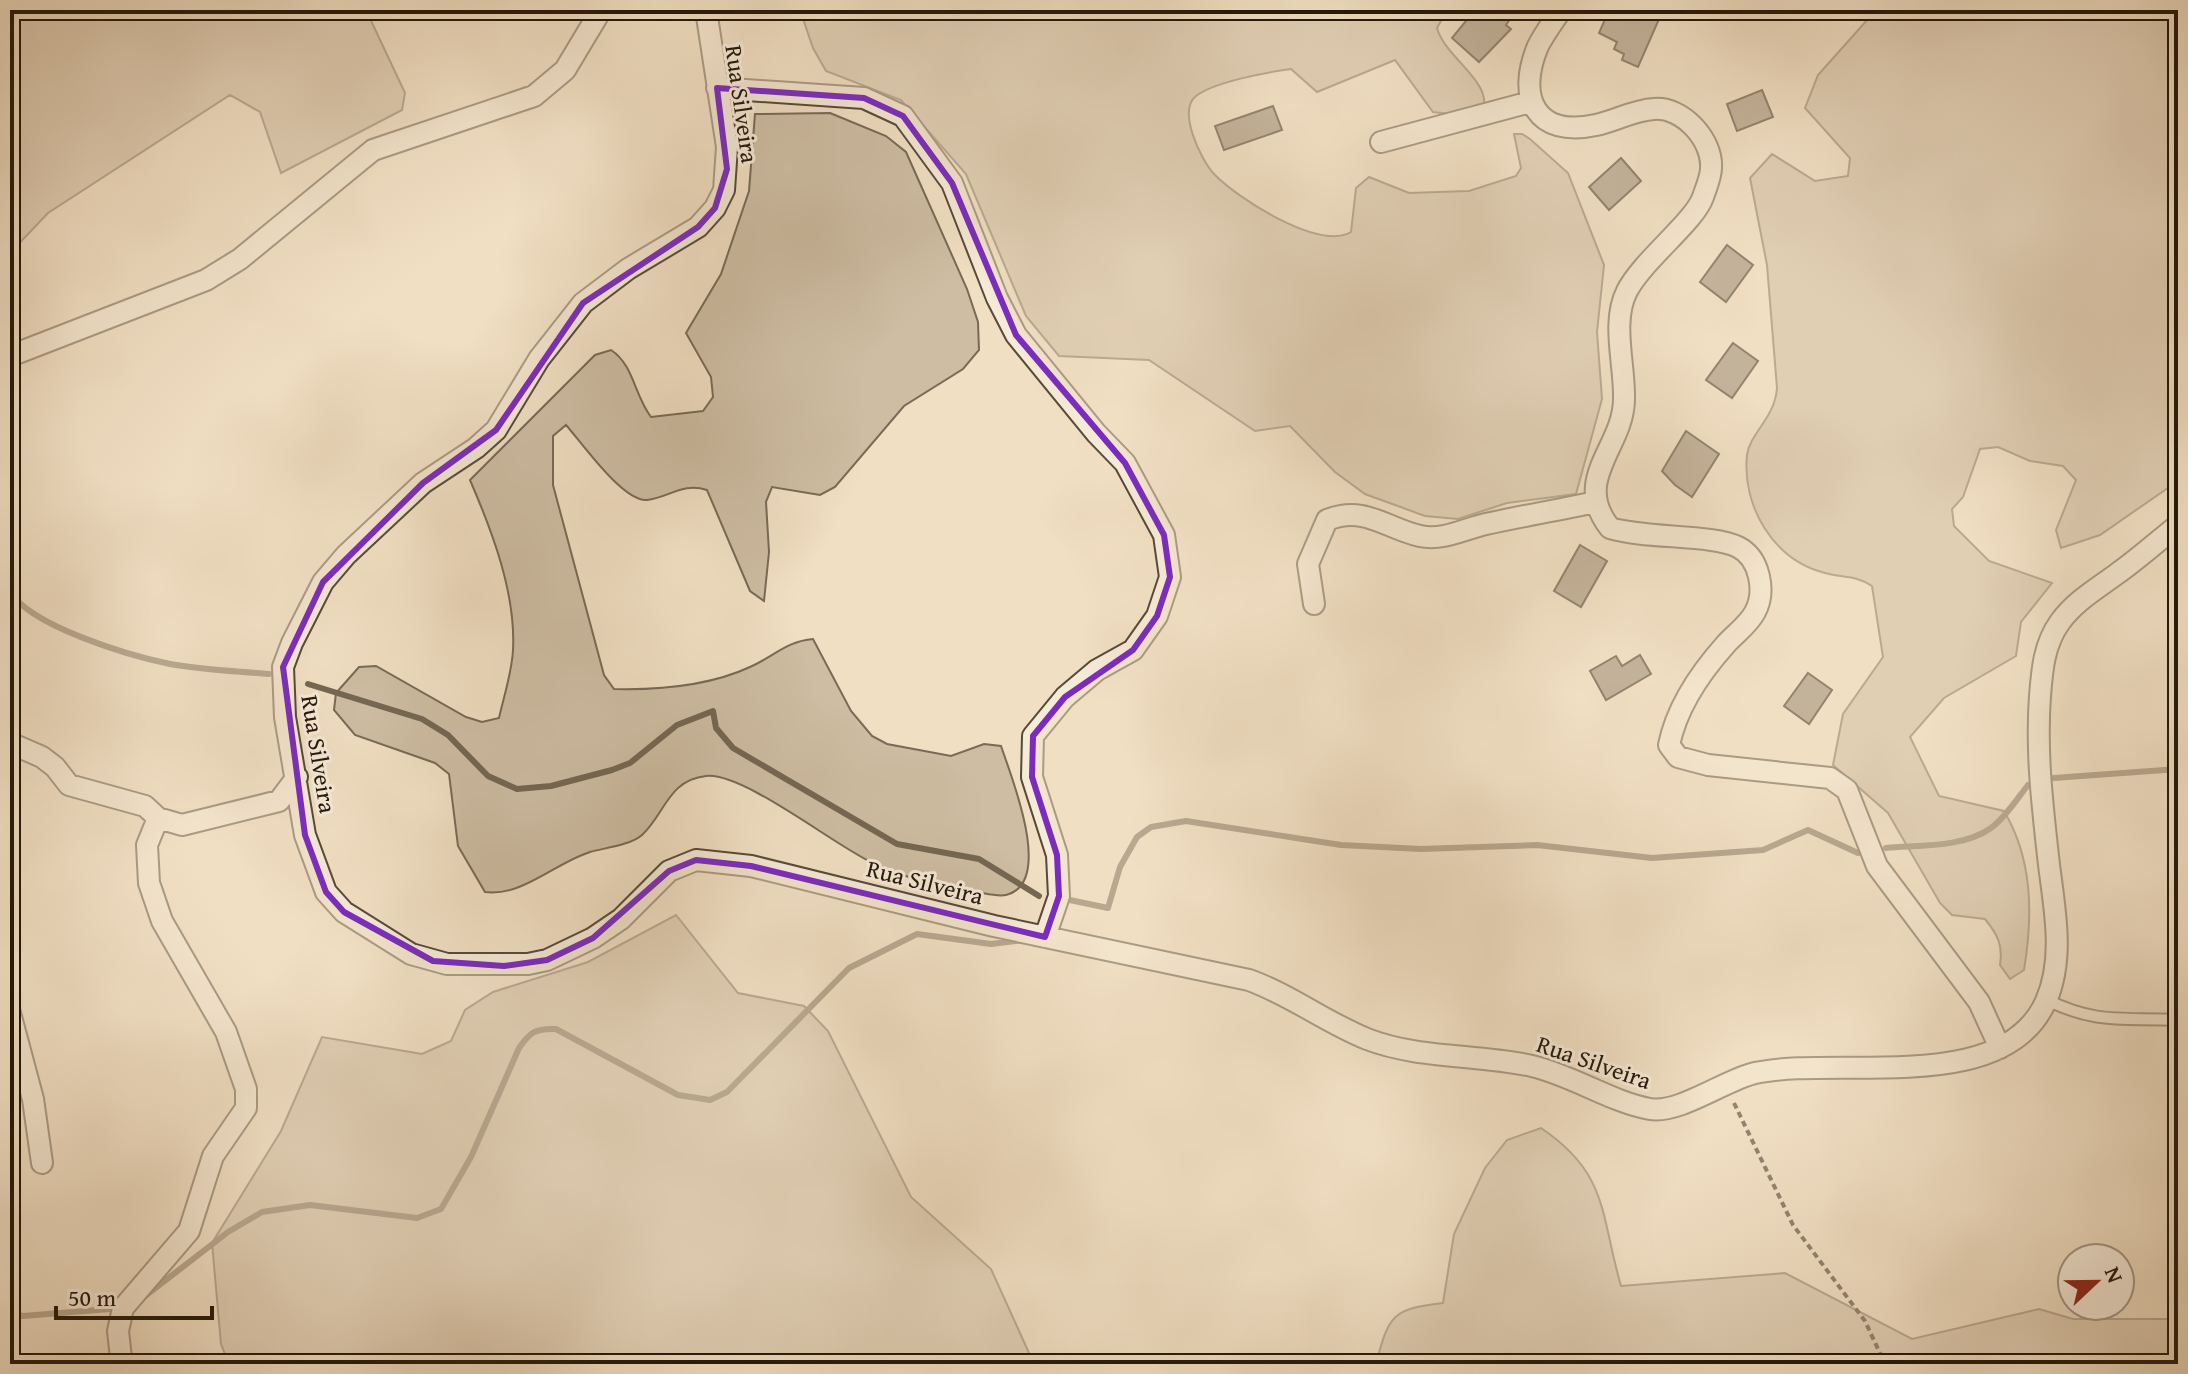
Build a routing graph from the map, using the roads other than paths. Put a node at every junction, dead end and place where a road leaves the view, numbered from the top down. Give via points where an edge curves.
1 (601, 10) edge
2 (706, 10) edge
3 (1561, 10) edge
4 (717, 88) junction
5 (1530, 102) junction
6 (1381, 142) dead end
7 (10, 356) edge
8 (1595, 502) junction
9 (2178, 525) edge
10 (1314, 604) dead end
11 (10, 743) edge
12 (297, 777) junction
13 (158, 818) junction
14 (1045, 937) junction
15 (2047, 1000) junction
16 (10, 1013) edge
17 (2178, 1020) edge
18 (2000, 1048) junction
19 (42, 1163) dead end
20 (121, 1358) dead end

1 - 7 street via 565,70 534,96 373,150 240,259 206,280
2 - 4 street, Rua Silveira
3 - 5 street via 1538,45 1529,77
4 - 12 street, Rua Silveira via 727,169 715,208 698,227 583,303 539,359 496,430 423,483 323,582 283,667 285,717
4 - 14 street via 864,98 903,116 952,183 1016,335 1125,463 1164,535 1170,577 1157,616 1133,650 1097,670 1065,697 1033,736 1032,777 1057,855 1059,896
5 - 6 street
5 - 8 street via 1542,120 1568,128 1656,108 1683,115 1697,128 1712,165 1702,201 1637,272 1624,295 1624,401 1620,427 1599,469
8 - 10 street via 1445,537 1422,537 1355,513 1341,514 1327,520 1308,564
8 - 18 street via 1610,528 1741,548 1757,570 1762,592 1755,613 1685,700 1669,745 1678,757 1708,765 1830,778 1847,790 1877,866 1979,1002
9 - 15 street, Rua Silveira via 2069,611 2045,655 2039,773 2057,929
11 - 13 street via 42,757 69,785 145,806
12 - 13 street via 279,801 259,808 182,825
12 - 14 street, Rua Silveira via 305,835 326,892 344,912 411,954 433,961 504,966 547,960 593,938 621,919 669,871 696,860 751,866
13 - 20 street via 147,845 149,883 162,921 226,1032 246,1089 246,1108 213,1156 189,1231 123,1308 118,1331
14 - 18 street, Rua Silveira via 1249,980 1372,1041 1531,1066 1655,1110 1756,1073 1817,1066 1937,1066
15 - 17 lane via 2098,1019
15 - 18 street, Rua Silveira via 2022,1033
16 - 19 street via 36,1114

